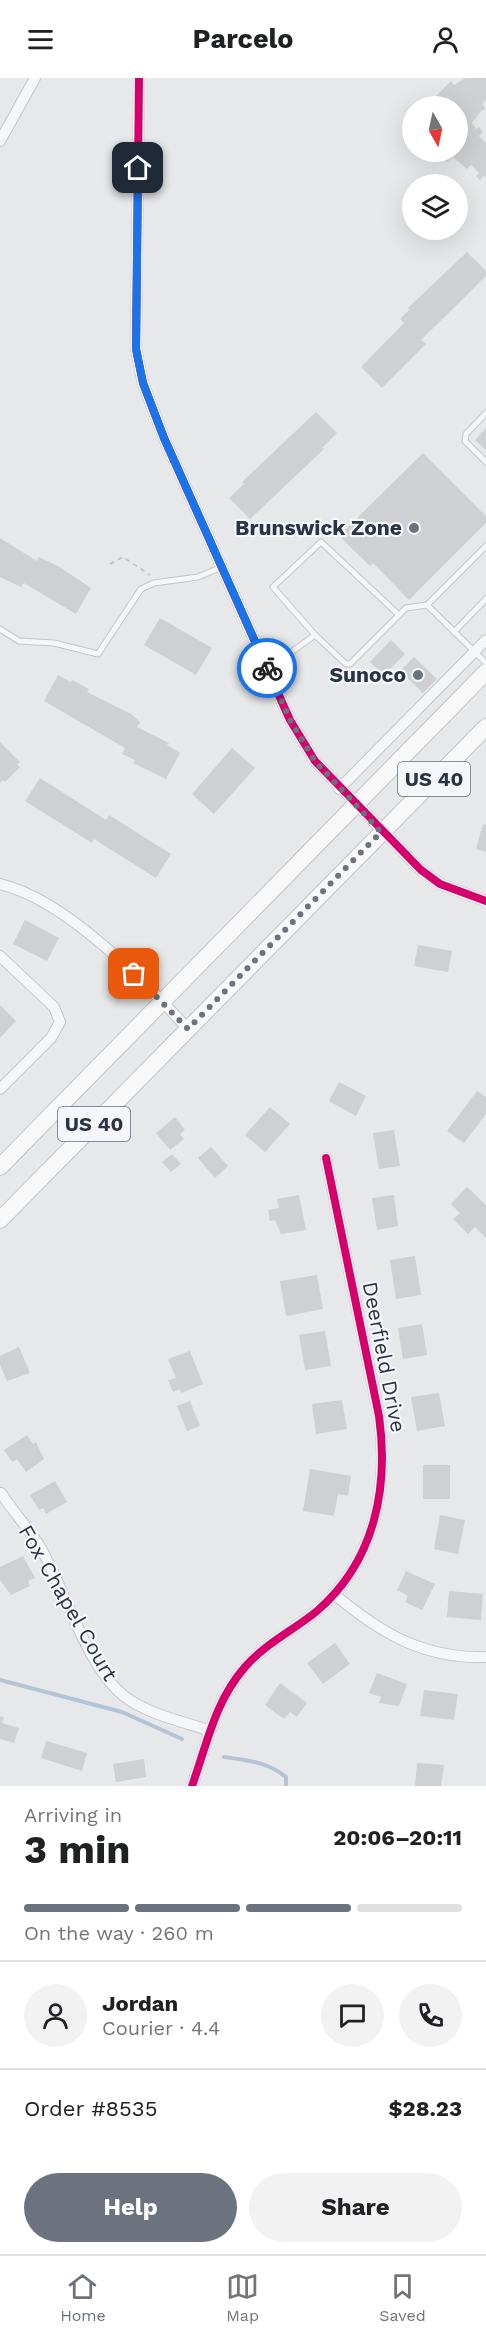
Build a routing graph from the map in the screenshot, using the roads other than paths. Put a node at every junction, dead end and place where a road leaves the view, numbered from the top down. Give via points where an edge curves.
1 (35, 78) edge
2 (139, 78) edge
3 (0, 141) edge
4 (486, 413) edge
5 (486, 462) edge
6 (486, 546) edge
7 (222, 567) junction
8 (486, 599) edge
9 (427, 605) junction
10 (399, 615) junction
11 (0, 629) edge
12 (454, 632) junction
13 (315, 635) junction
14 (486, 640) edge
15 (474, 652) junction
16 (486, 663) edge
17 (267, 669) junction
18 (486, 672) edge
19 (486, 727) edge
20 (339, 789) junction
21 (356, 806) junction
22 (381, 832) junction
23 (0, 884) edge
24 (486, 901) edge
25 (0, 956) edge
26 (163, 1002) junction
27 (188, 1029) junction
28 (0, 1089) edge
29 (326, 1158) dead end
30 (0, 1167) edge
31 (0, 1220) edge
32 (1, 1493) edge
33 (334, 1594) junction
34 (486, 1657) edge
35 (208, 1730) junction
36 (192, 1786) edge

1 - 3 street
2 - 7 street via 136,349 148,398
4 - 5 lane via 466,434 465,441
6 - 9 lane
7 - 11 lane via 198,578 141,589 98,654 54,643 19,641
7 - 17 street
8 - 12 lane
9 - 10 lane via 406,608
9 - 12 lane
10 - 13 lane via 350,664
10 - 13 lane via 321,542 273,589
12 - 15 lane
13 - 17 lane
14 - 15 street
15 - 16 lane
15 - 20 street
17 - 20 street via 303,743
18 - 21 main road, US 40
19 - 22 main road, US 40
20 - 21 street
21 - 22 street
21 - 26 main road, US 40
22 - 24 street via 440,884
22 - 27 main road, US 40
23 - 26 street via 32,896 73,922
25 - 28 street via 54,1007 60,1022 51,1038
26 - 27 street
26 - 30 main road, US 40
27 - 31 main road, US 40
29 - 33 street, Deerfield Drive via 383,1447 383,1480 366,1544
32 - 35 street, Fox Chapel Court via 39,1546 97,1662 111,1682 144,1708
33 - 34 street via 377,1629 402,1641 457,1656
33 - 35 street, Deerfield Drive via 245,1667
35 - 36 street, Deerfield Drive

